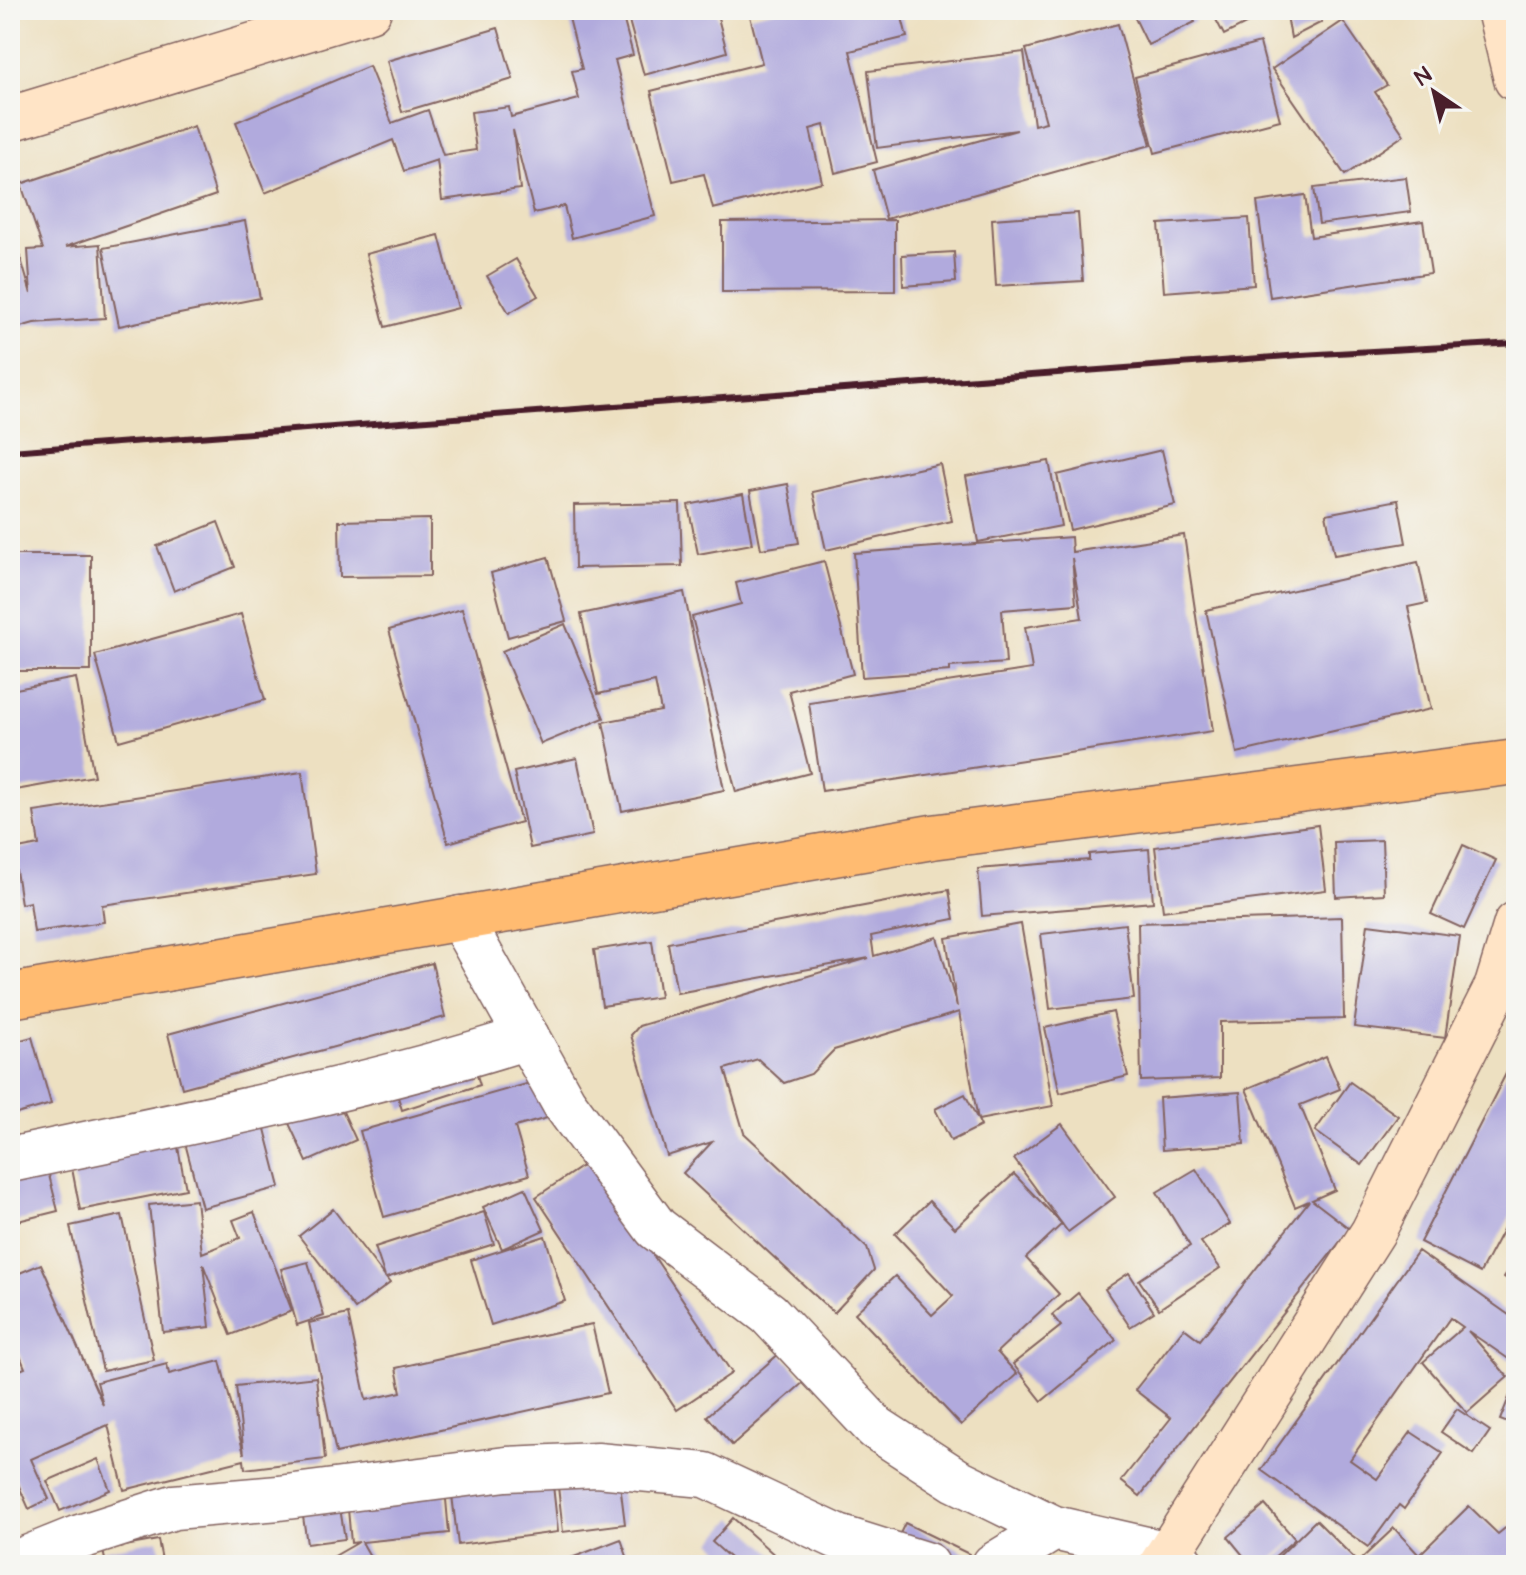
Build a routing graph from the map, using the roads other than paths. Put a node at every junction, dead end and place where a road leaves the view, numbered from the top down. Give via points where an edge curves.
1 (369, 10) edge
2 (1499, 10) edge
3 (1516, 79) edge
4 (10, 119) edge
5 (1516, 762) edge
6 (460, 918) junction
7 (1516, 924) edge
8 (10, 996) edge
9 (527, 1037) junction
10 (10, 1160) edge
11 (1054, 1528) junction
12 (1170, 1561) edge
13 (10, 1565) edge
14 (927, 1565) edge
15 (994, 1565) edge

1 - 4 street
2 - 3 street
5 - 6 main road via 932,837
6 - 8 main road
6 - 9 street
7 - 12 street via 1497,986 1373,1232
9 - 10 street via 446,1063 266,1107
9 - 11 street via 564,1103 656,1228 769,1314 876,1428 956,1480
11 - 12 street
11 - 15 street
13 - 14 street via 174,1507 506,1469 597,1465 705,1475 838,1537

